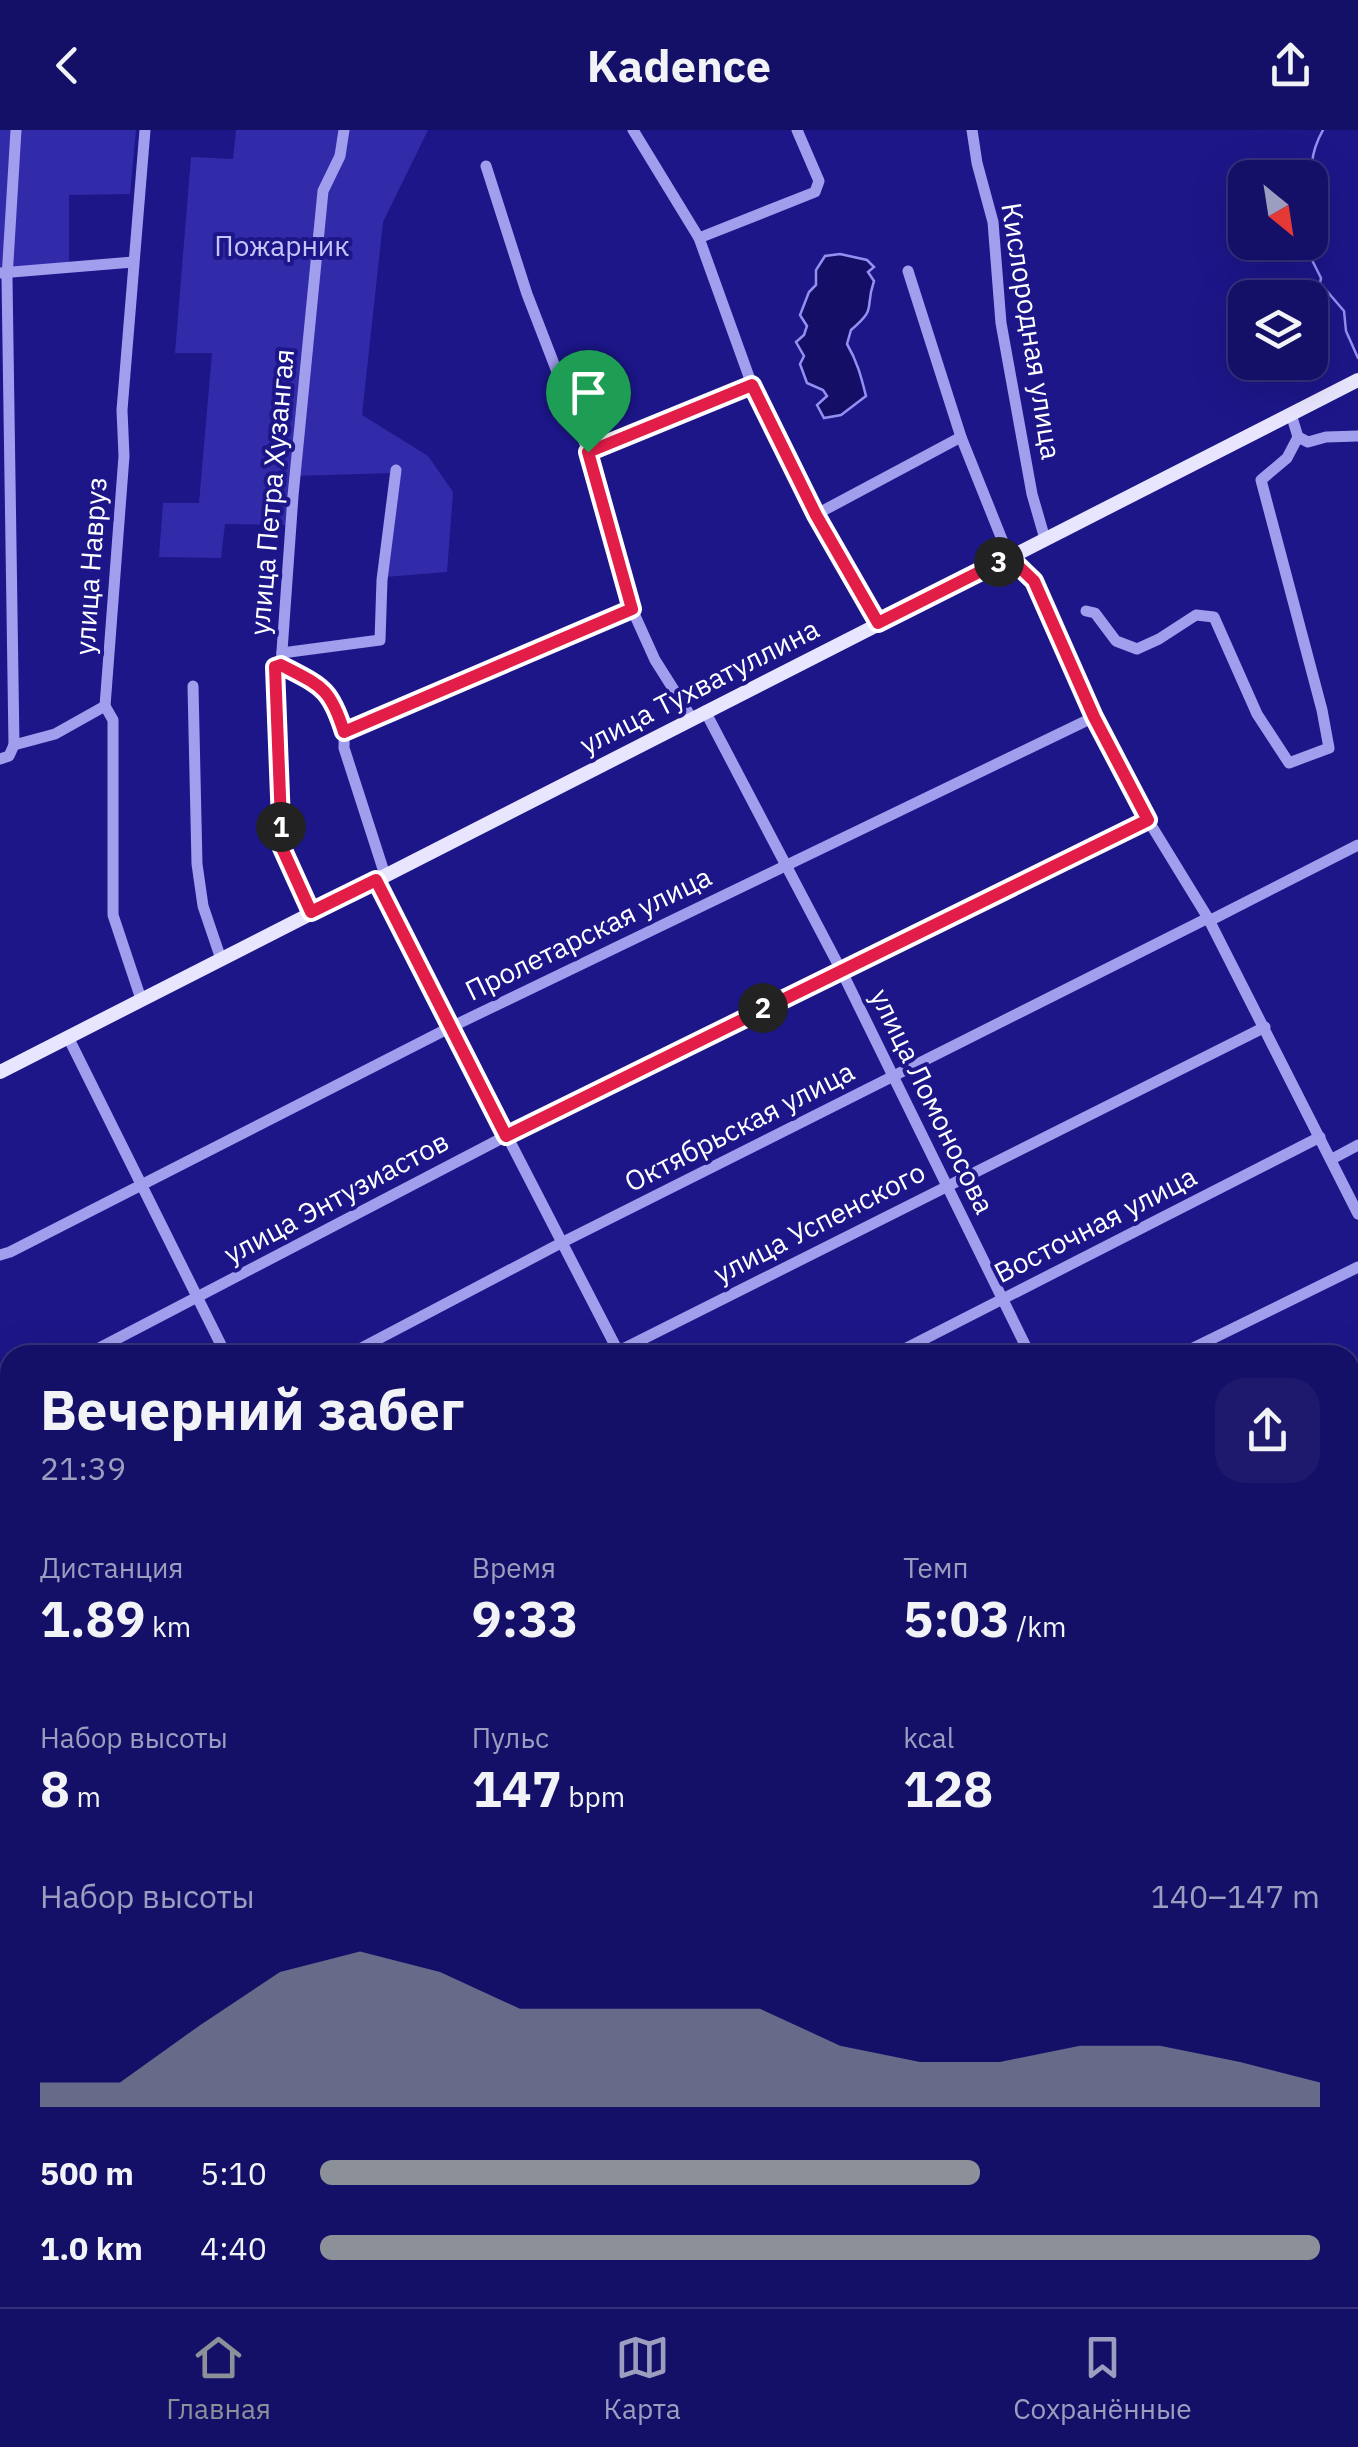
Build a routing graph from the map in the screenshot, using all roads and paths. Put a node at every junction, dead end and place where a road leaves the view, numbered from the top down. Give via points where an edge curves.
1 (16, 130) edge
2 (145, 130) edge
3 (344, 130) edge
4 (634, 130) edge
5 (797, 130) edge
6 (972, 130) edge
7 (486, 166) dead end
8 (699, 238) junction
9 (133, 262) junction
10 (908, 271) dead end
11 (4, 272) edge
12 (1355, 382) edge
13 (752, 385) junction
14 (1290, 414) junction
15 (1358, 436) edge
16 (961, 437) junction
17 (1298, 437) junction
18 (588, 452) junction
19 (396, 470) dead end
20 (816, 515) junction
21 (1045, 538) junction
22 (1009, 557) junction
23 (632, 609) junction
24 (1086, 611) dead end
25 (878, 623) junction
26 (282, 659) junction
27 (193, 686) dead end
28 (104, 706) junction
29 (698, 714) junction
30 (1094, 717) junction
31 (344, 732) junction
32 (14, 745) junction
33 (0, 758) edge
34 (1148, 820) junction
35 (1358, 846) edge
36 (784, 865) junction
37 (380, 877) junction
38 (311, 912) junction
39 (1209, 919) junction
40 (221, 959) junction
41 (841, 970) junction
42 (141, 999) junction
43 (1265, 1027) junction
44 (449, 1028) junction
45 (68, 1037) junction
46 (0, 1072) edge
47 (894, 1076) junction
48 (506, 1136) junction
49 (1320, 1137) junction
50 (1358, 1146) edge
51 (1332, 1159) junction
52 (142, 1183) junction
53 (947, 1186) junction
54 (1358, 1214) edge
55 (562, 1243) junction
56 (0, 1254) edge
57 (1358, 1267) edge
58 (198, 1298) junction
59 (1000, 1300) junction
60 (106, 1345) edge
61 (221, 1345) edge
62 (367, 1345) edge
63 (612, 1345) edge
64 (634, 1345) edge
65 (912, 1345) edge
66 (1025, 1345) edge
67 (1199, 1345) edge

1 - 11 street
2 - 9 street, улица Навруз
3 - 26 street, улица Петра Хузангая via 323,192
4 - 8 street
5 - 8 street via 819,181 815,192
6 - 21 street, Кислородная улица via 993,222 1001,323
7 - 18 street, улица Ломоносова
8 - 13 street
9 - 11 street
9 - 28 street, улица Навруз
10 - 16 street
11 - 32 street
12 - 14 main road, улица Тухватуллина
13 - 18 street
13 - 20 street
14 - 17 street
14 - 21 main road, улица Тухватуллина
15 - 17 street via 1308,442
16 - 20 street
16 - 22 street
17 - 24 street via 1287,458 1260,480 1329,748 1289,763 1258,714 1214,616 1196,616 1137,649 1116,641
18 - 23 street, улица Ломоносова
19 - 26 street via 380,640
20 - 25 street
21 - 22 main road, улица Тухватуллина
22 - 25 main road, улица Тухватуллина
22 - 30 street via 1034,581
23 - 29 street, улица Ломоносова via 655,660
23 - 31 street
25 - 29 main road, улица Тухватуллина
26 - 31 street via 328,692
26 - 38 street, улица Петра Хузангая via 273,674 282,848
27 - 40 street via 198,864 203,906
28 - 32 street via 55,734
28 - 42 street, улица Навруз via 113,720 113,915
29 - 36 street, улица Ломоносова
29 - 37 main road, улица Тухватуллина
30 - 34 street
30 - 36 street, Пролетарская улица
31 - 37 street
32 - 33 street
34 - 39 street
34 - 41 street, улица Энтузиастов
35 - 39 street, Октябрьская улица
36 - 41 street, улица Ломоносова
36 - 44 street, Пролетарская улица
37 - 38 main road, улица Тухватуллина
37 - 44 street
38 - 40 main road, улица Тухватуллина
39 - 43 street
39 - 47 street, Октябрьская улица
40 - 42 main road, улица Тухватуллина
41 - 47 street, улица Ломоносова
41 - 48 street, улица Энтузиастов
42 - 45 main road, улица Тухватуллина
43 - 49 street
43 - 53 street, улица Успенского
44 - 48 street
44 - 52 street, Пролетарская улица
45 - 46 main road, улица Тухватуллина
45 - 52 street
47 - 53 street, улица Ломоносова
47 - 55 street, Октябрьская улица
48 - 55 street
48 - 58 street, улица Энтузиастов
49 - 51 street
49 - 59 street, Восточная улица
50 - 51 street
51 - 54 street
52 - 56 street, Пролетарская улица
52 - 58 street
53 - 59 street, улица Ломоносова
53 - 64 street, улица Успенского
55 - 62 street, Октябрьская улица
55 - 63 street
57 - 67 street
58 - 60 street, улица Энтузиастов
58 - 61 street
59 - 65 street, Восточная улица
59 - 66 street, улица Ломоносова

